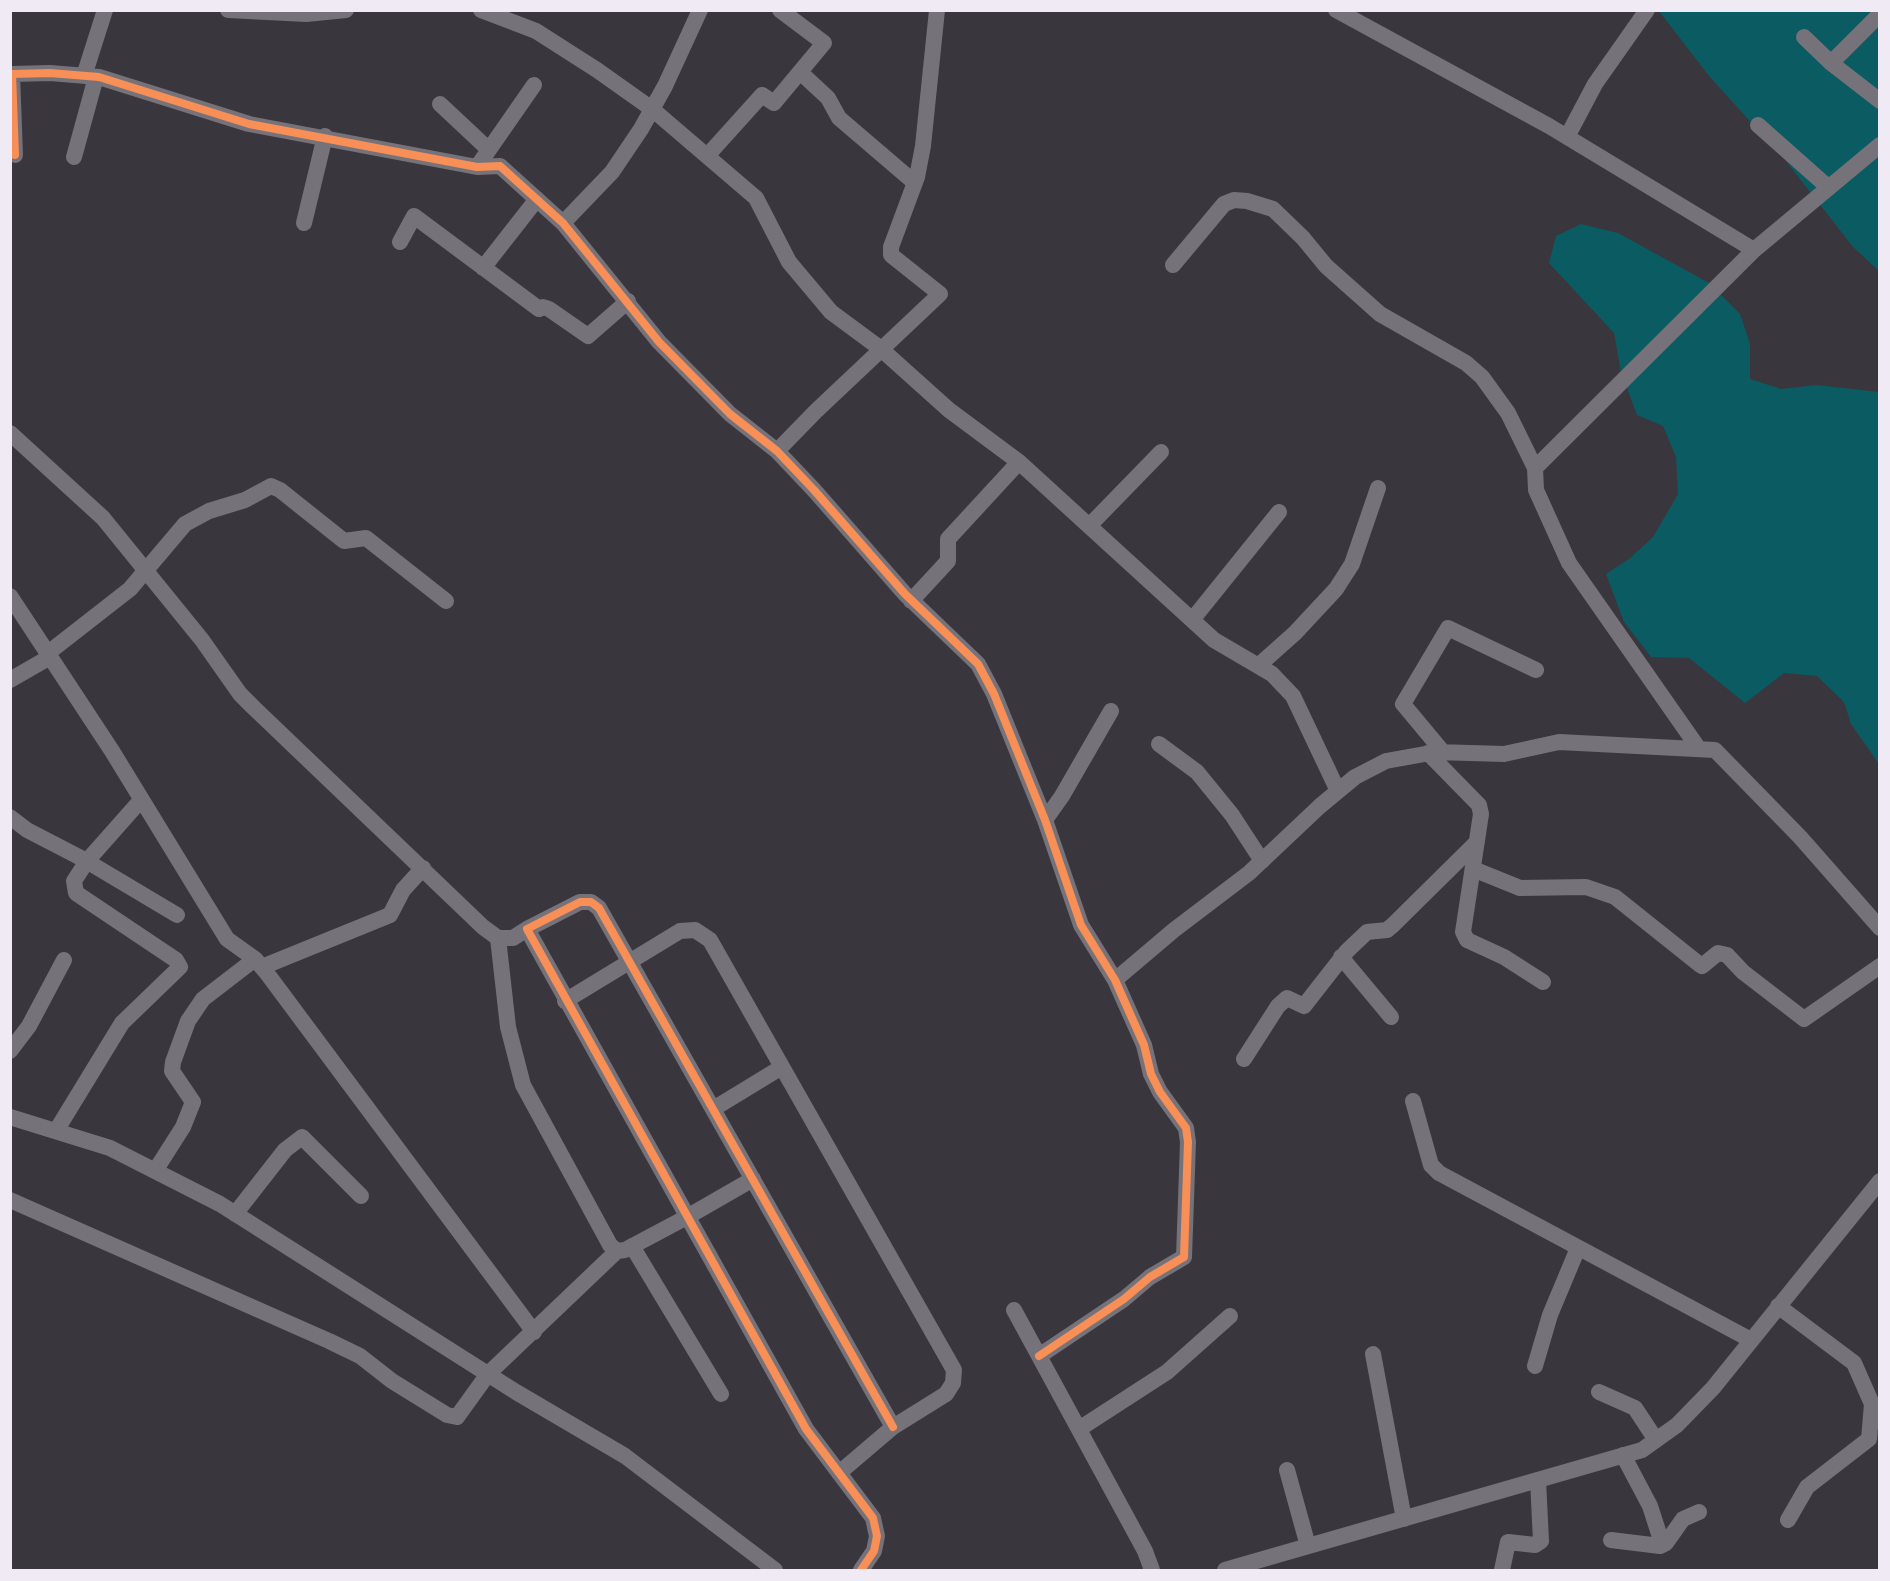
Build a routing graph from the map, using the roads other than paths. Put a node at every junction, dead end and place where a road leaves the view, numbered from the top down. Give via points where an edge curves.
1 (105, 10) edge
2 (228, 10) edge
3 (346, 10) edge
4 (481, 10) edge
5 (700, 10) edge
6 (780, 10) edge
7 (937, 10) edge
8 (1336, 10) edge
9 (1647, 10) edge
10 (1880, 14) edge
11 (1804, 37) dead end
12 (1831, 63) junction
13 (800, 72) junction
14 (90, 76) junction
15 (534, 85) dead end
16 (1880, 102) edge
17 (440, 104) dead end
18 (652, 109) junction
19 (1758, 125) dead end
20 (325, 136) junction
21 (1567, 136) junction
22 (1879, 148) edge
23 (488, 149) junction
24 (15, 155) dead end
25 (707, 156) junction
26 (74, 157) dead end
27 (477, 167) junction
28 (915, 183) junction
29 (1828, 188) junction
30 (537, 199) junction
31 (304, 223) dead end
32 (563, 223) junction
33 (400, 242) dead end
34 (1754, 250) junction
35 (1173, 265) dead end
36 (483, 268) junction
37 (628, 301) junction
38 (881, 349) junction
39 (10, 433) edge
40 (777, 451) junction
41 (1161, 452) dead end
42 (1019, 462) junction
43 (1535, 468) junction
44 (1378, 488) dead end
45 (1278, 512) dead end
46 (1089, 525) junction
47 (146, 570) junction
48 (10, 596) edge
49 (911, 600) junction
50 (446, 601) dead end
51 (1192, 620) junction
52 (49, 655) junction
53 (1258, 666) junction
54 (1536, 670) dead end
55 (10, 680) edge
56 (1111, 711) dead end
57 (1159, 744) dead end
58 (1699, 749) junction
59 (1435, 752) junction
60 (1338, 791) junction
61 (141, 800) junction
62 (10, 817) edge
63 (1045, 820) junction
64 (1477, 842) junction
65 (87, 861) junction
66 (1262, 861) junction
67 (423, 868) junction
68 (1473, 869) junction
69 (177, 915) dead end
70 (1880, 928) edge
71 (526, 929) junction
72 (498, 938) junction
73 (1341, 957) junction
74 (64, 960) dead end
75 (630, 961) junction
76 (259, 963) junction
77 (1880, 966) edge
78 (1115, 980) junction
79 (1543, 982) dead end
80 (565, 1001) junction
81 (1391, 1017) dead end
82 (10, 1051) edge
83 (1244, 1059) dead end
84 (782, 1066) junction
85 (1413, 1101) dead end
86 (713, 1109) junction
87 (10, 1117) edge
88 (56, 1131) junction
89 (154, 1171) junction
90 (753, 1179) junction
91 (1877, 1189) edge
92 (361, 1196) dead end
93 (10, 1200) edge
94 (235, 1214) junction
95 (687, 1217) junction
96 (625, 1248) junction
97 (1578, 1248) junction
98 (1779, 1306) junction
99 (1014, 1310) dead end
100 (1230, 1316) dead end
101 (534, 1332) junction
102 (1751, 1341) junction
103 (1373, 1354) dead end
104 (1040, 1356) junction
105 (1535, 1366) dead end
106 (488, 1374) junction
107 (1599, 1392) dead end
108 (721, 1395) dead end
109 (893, 1427) junction
110 (1079, 1429) junction
111 (1656, 1440) junction
112 (1623, 1455) junction
113 (1287, 1470) dead end
114 (839, 1473) junction
115 (1538, 1480) junction
116 (1699, 1512) dead end
117 (1404, 1519) junction
118 (1788, 1520) dead end
119 (1611, 1540) dead end
120 (1308, 1546) junction
121 (1660, 1546) junction
122 (775, 1570) edge
123 (861, 1570) edge
124 (1152, 1570) edge
125 (1225, 1570) edge
126 (1502, 1570) edge

1 - 14 street
2 - 3 street via 306,14
4 - 18 street via 536,31
5 - 18 street
6 - 13 street via 824,43
7 - 28 street via 923,146
8 - 21 street
9 - 21 street via 1594,84
10 - 12 street
11 - 12 street
12 - 16 street
13 - 25 street via 774,103 762,95
13 - 28 street via 828,98 839,118
14 - 20 street via 249,124
14 - 24 street via 12,74
14 - 26 street
15 - 23 street
17 - 23 street
18 - 25 street
18 - 32 street via 612,172
19 - 29 street
20 - 27 street
20 - 31 street
21 - 34 street
22 - 29 street
23 - 27 street
25 - 38 street via 756,198 789,262 831,312
27 - 30 street via 500,166
28 - 38 street via 891,255 940,294
29 - 34 street
30 - 32 street
30 - 36 street
32 - 37 street
33 - 36 street via 414,216
34 - 43 street
35 - 43 street via 1224,204 1247,201 1273,209 1326,266 1380,314 1466,363 1482,377 1508,413
36 - 37 street via 539,309 549,309 588,336
37 - 40 street via 659,342 730,414
38 - 40 street
38 - 42 street via 949,410
39 - 47 street via 103,518
40 - 49 street
41 - 46 street
42 - 46 street
42 - 49 street via 948,539 948,561
43 - 58 street via 1536,490 1569,562
44 - 53 street via 1352,564 1336,589
45 - 51 street
46 - 51 street
47 - 50 street via 186,524 271,486 344,541 366,538
47 - 52 street via 130,589
47 - 67 street via 240,694
48 - 52 street
49 - 63 street via 978,664
51 - 53 street via 1214,640
52 - 55 street
52 - 61 street
53 - 60 street via 1272,674 1293,696
54 - 59 street via 1448,628 1403,704
56 - 63 street
57 - 66 street via 1197,772
58 - 59 street via 1559,742 1504,754
58 - 70 street via 1715,750 1800,837
59 - 60 street via 1386,761
59 - 64 street via 1479,805
60 - 66 street
61 - 65 street
61 - 76 street via 227,939
62 - 65 street
63 - 78 street via 1081,925
64 - 68 street
64 - 73 street via 1393,925 1387,930 1367,932
65 - 69 street
65 - 88 street via 74,881 76,893 176,960 180,967 122,1023
66 - 78 street
67 - 72 street
67 - 76 street via 403,890 390,915
68 - 77 street via 1520,888 1586,887 1614,897 1702,966 1718,953 1727,956 1804,1019
68 - 79 street via 1463,932 1467,940 1504,957
71 - 72 street via 513,938
71 - 75 street via 580,902 591,902 599,908
71 - 80 street
72 - 96 street via 507,1027 523,1085 610,1245
73 - 81 street
73 - 83 street via 1304,1006 1287,998 1278,1006
74 - 82 street via 29,1026
75 - 80 street
75 - 84 street via 680,931 694,930 710,940
75 - 86 street
76 - 89 street via 202,999 188,1021 172,1071 193,1102 183,1127
76 - 101 street
78 - 104 street via 1144,1045 1151,1074 1186,1128 1184,1257
80 - 95 street
84 - 86 street
84 - 109 street via 954,1371 946,1394
85 - 97 street via 1431,1165 1439,1173
86 - 90 street
87 - 88 street
88 - 89 street via 110,1148
89 - 94 street
90 - 95 street
90 - 109 street
91 - 98 street
92 - 94 street via 302,1137 285,1150
93 - 106 street via 360,1356 447,1415 461,1414
94 - 106 street
95 - 96 street
95 - 114 street via 806,1429
96 - 101 street
96 - 108 street
97 - 102 street
97 - 105 street via 1550,1315
98 - 102 street
98 - 118 street via 1854,1363 1872,1404 1869,1439 1807,1486
99 - 104 street
100 - 110 street via 1167,1372
101 - 106 street
102 - 111 street via 1677,1425
103 - 117 street
104 - 110 street
106 - 122 street via 625,1456
107 - 111 street via 1635,1408
109 - 114 street
110 - 124 street
111 - 112 street via 1642,1450
112 - 115 street
112 - 121 street via 1650,1506
113 - 120 street
114 - 123 street via 873,1518 877,1536 874,1551
115 - 117 street
115 - 126 street via 1541,1541 1534,1545 1508,1542
116 - 121 street via 1683,1519
117 - 120 street
119 - 121 street
120 - 125 street

